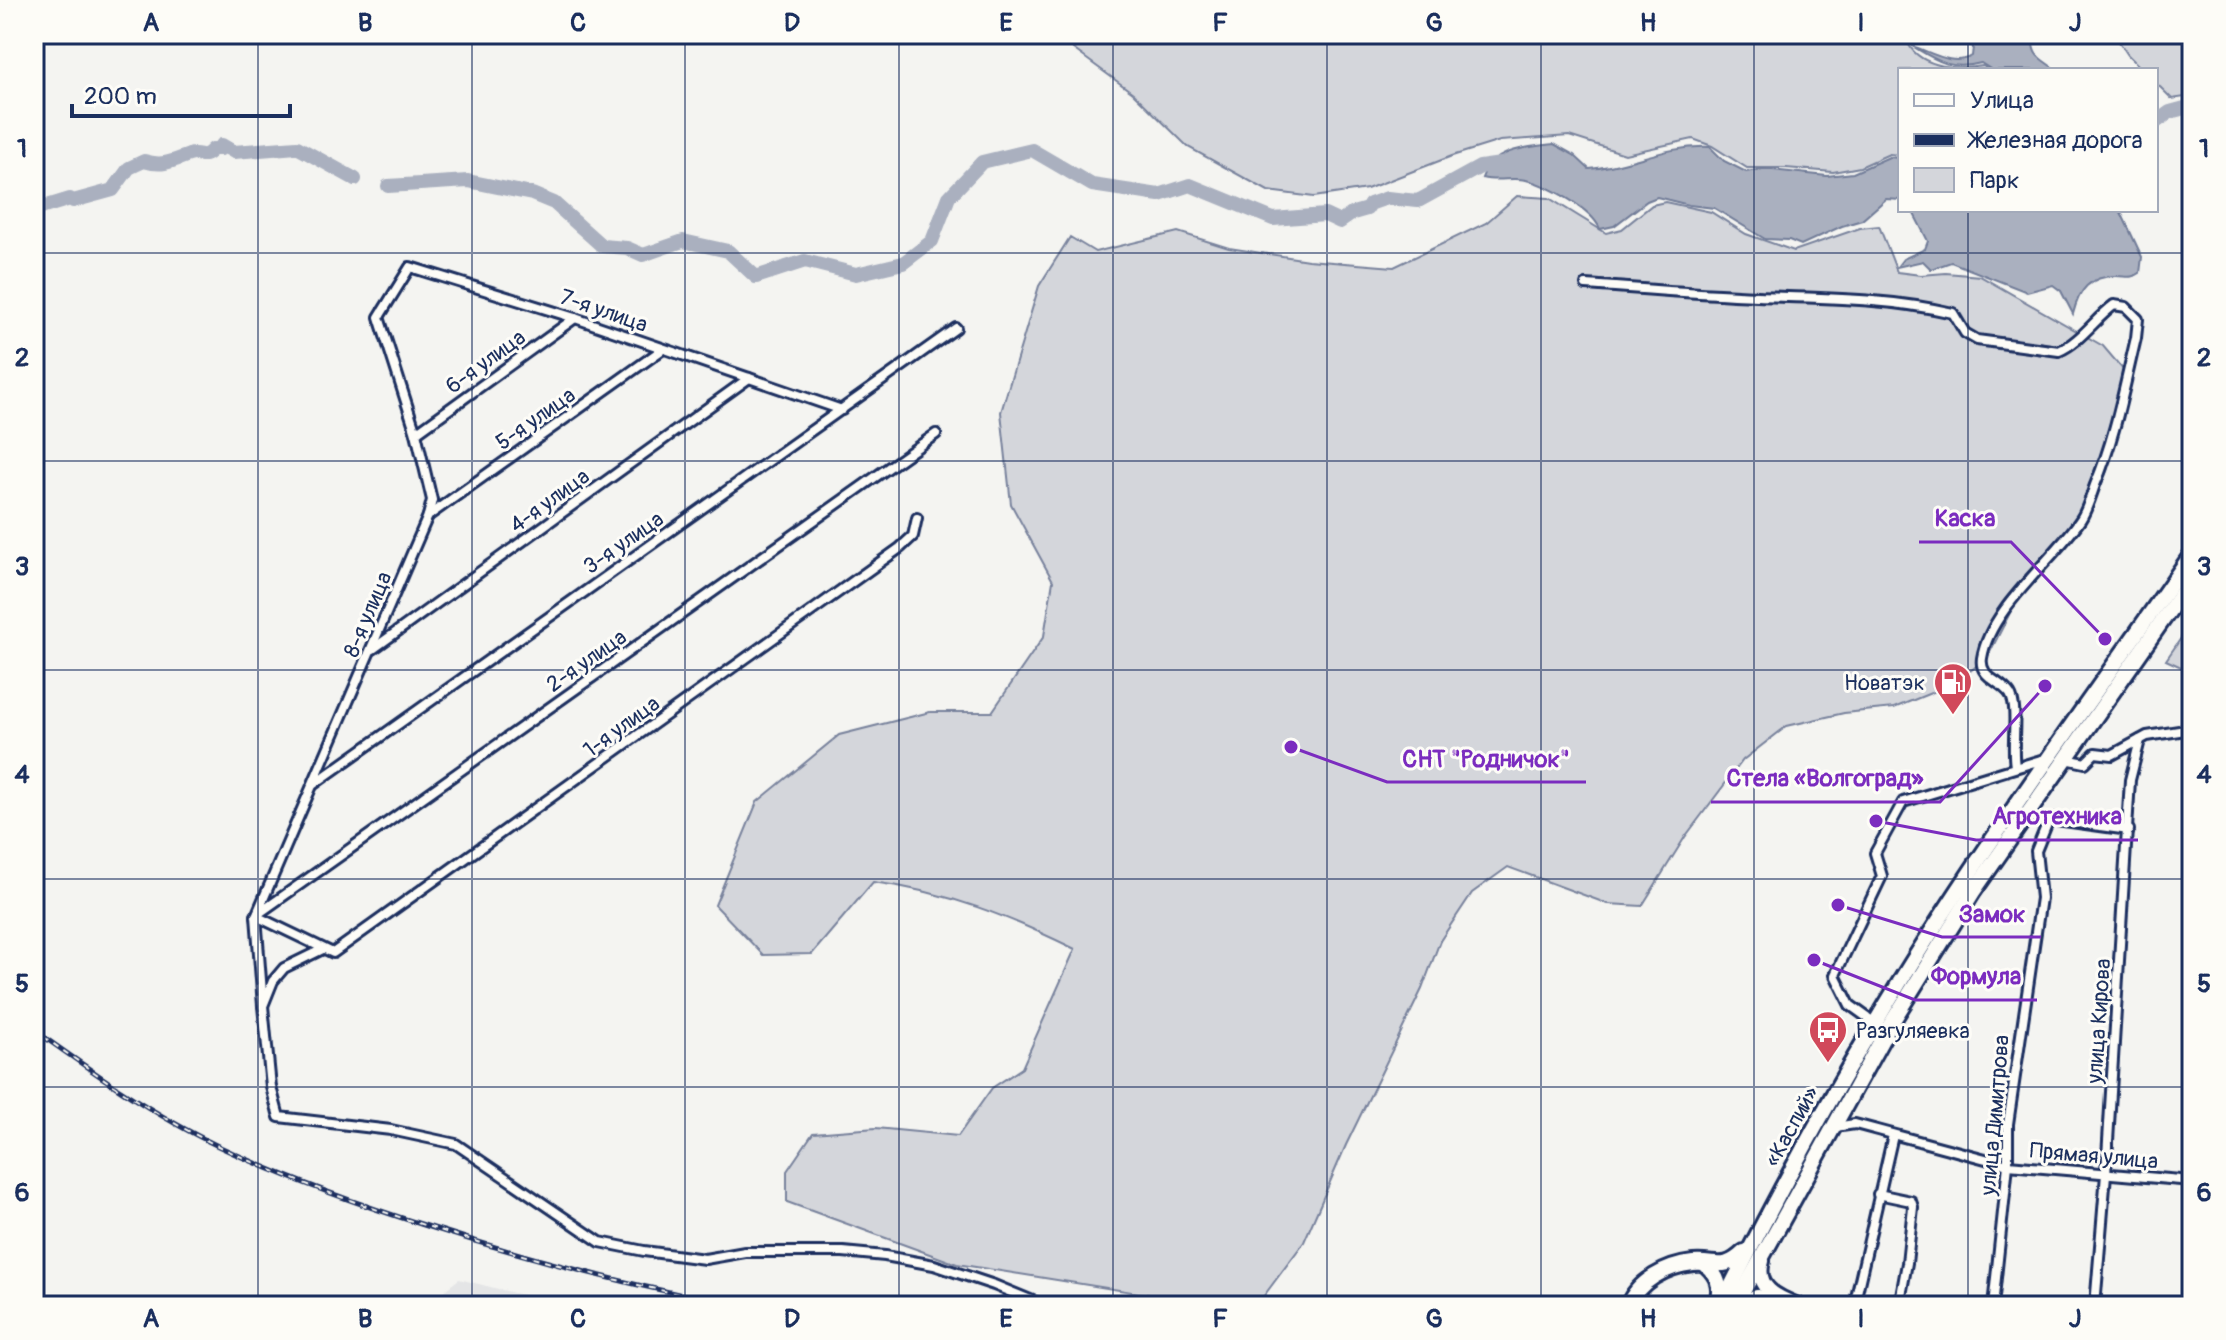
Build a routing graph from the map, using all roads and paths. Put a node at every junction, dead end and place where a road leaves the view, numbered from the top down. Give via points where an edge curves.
1 (1586, 285) dead end
2 (379, 317) joint
3 (575, 318) junction
4 (956, 328) dead end
5 (663, 349) junction
6 (749, 378) junction
7 (842, 410) junction
8 (416, 433) junction
9 (936, 434) dead end
10 (428, 516) junction
11 (917, 518) dead end
12 (2192, 554) edge
13 (2192, 578) edge
14 (371, 651) junction
15 (2192, 729) edge
16 (2140, 740) junction
17 (2052, 759) junction
18 (2015, 766) junction
19 (311, 786) junction
20 (2129, 830) junction
21 (256, 916) junction
22 (323, 949) junction
23 (263, 1006) junction
24 (1875, 1023) junction
25 (1848, 1101) junction
26 (1855, 1124) junction
27 (1832, 1128) junction
28 (1893, 1135) junction
29 (2008, 1165) junction
30 (2106, 1174) junction
31 (2192, 1181) edge
32 (1878, 1194) junction
33 (1759, 1246) junction
34 (1706, 1265) junction
35 (1792, 1304) edge
36 (1045, 1306) edge
37 (1628, 1306) edge
38 (1718, 1306) edge
39 (1735, 1306) edge
40 (1742, 1306) edge
41 (1854, 1306) edge
42 (1899, 1306) edge
43 (1993, 1306) edge
44 (2095, 1306) edge

1 - 18 street via 1928,307 1953,313 1965,333 1977,340 2059,351 2114,305 2126,307 2138,319 2109,452 2081,518 2000,617 1985,646 1984,674 2004,687 2015,706
2 - 3 street, 7-я улица via 410,267
2 - 8 street, 8-я улица
3 - 5 street, 7-я улица
3 - 8 street, 6-я улица
4 - 7 street, 3-я улица
5 - 6 street, 7-я улица
5 - 10 street, 5-я улица
6 - 7 street, 7-я улица
6 - 14 street, 4-я улица
7 - 19 street, 3-я улица
8 - 10 street, 8-я улица via 432,500
9 - 21 street, 2-я улица
10 - 14 street, 8-я улица
11 - 22 street, 1-я улица via 913,536 900,548 333,953
12 - 17 highway, «Каспий»
13 - 17 highway, «Каспий»
14 - 19 street, 8-я улица
15 - 16 street
16 - 17 street via 2112,755 2095,753 2085,763
16 - 20 street, улица Кирова via 2130,780
17 - 18 street
17 - 24 highway, «Каспий»
17 - 25 highway, «Каспий»
18 - 24 street via 1903,802 1875,853 1882,876 1835,975 1850,1005
19 - 21 street, 8-я улица
20 - 29 street, улица Димитрова via 2049,819 2036,851 2041,898 2008,1124
20 - 30 street, улица Кирова
21 - 22 street
21 - 23 street
22 - 23 street via 284,968
23 - 36 street via 279,1117 391,1130 456,1144 600,1242 705,1259 745,1252 885,1256 934,1265
24 - 33 highway, «Каспий»
25 - 26 street
25 - 27 highway, «Каспий»
26 - 27 street
26 - 28 street, Прямая улица
27 - 33 highway, «Каспий»
28 - 29 street, Прямая улица
28 - 32 street
29 - 30 street, Прямая улица
29 - 43 street, улица Димитрова
30 - 31 street, Прямая улица
30 - 44 street, улица Кирова
32 - 41 street
32 - 42 street via 1903,1198 1913,1207
33 - 34 highway via 1724,1265
33 - 35 highway via 1765,1289
33 - 38 highway
33 - 39 highway
34 - 37 highway via 1664,1271 1644,1283
34 - 38 highway via 1720,1286
35 - 40 highway via 1757,1297

